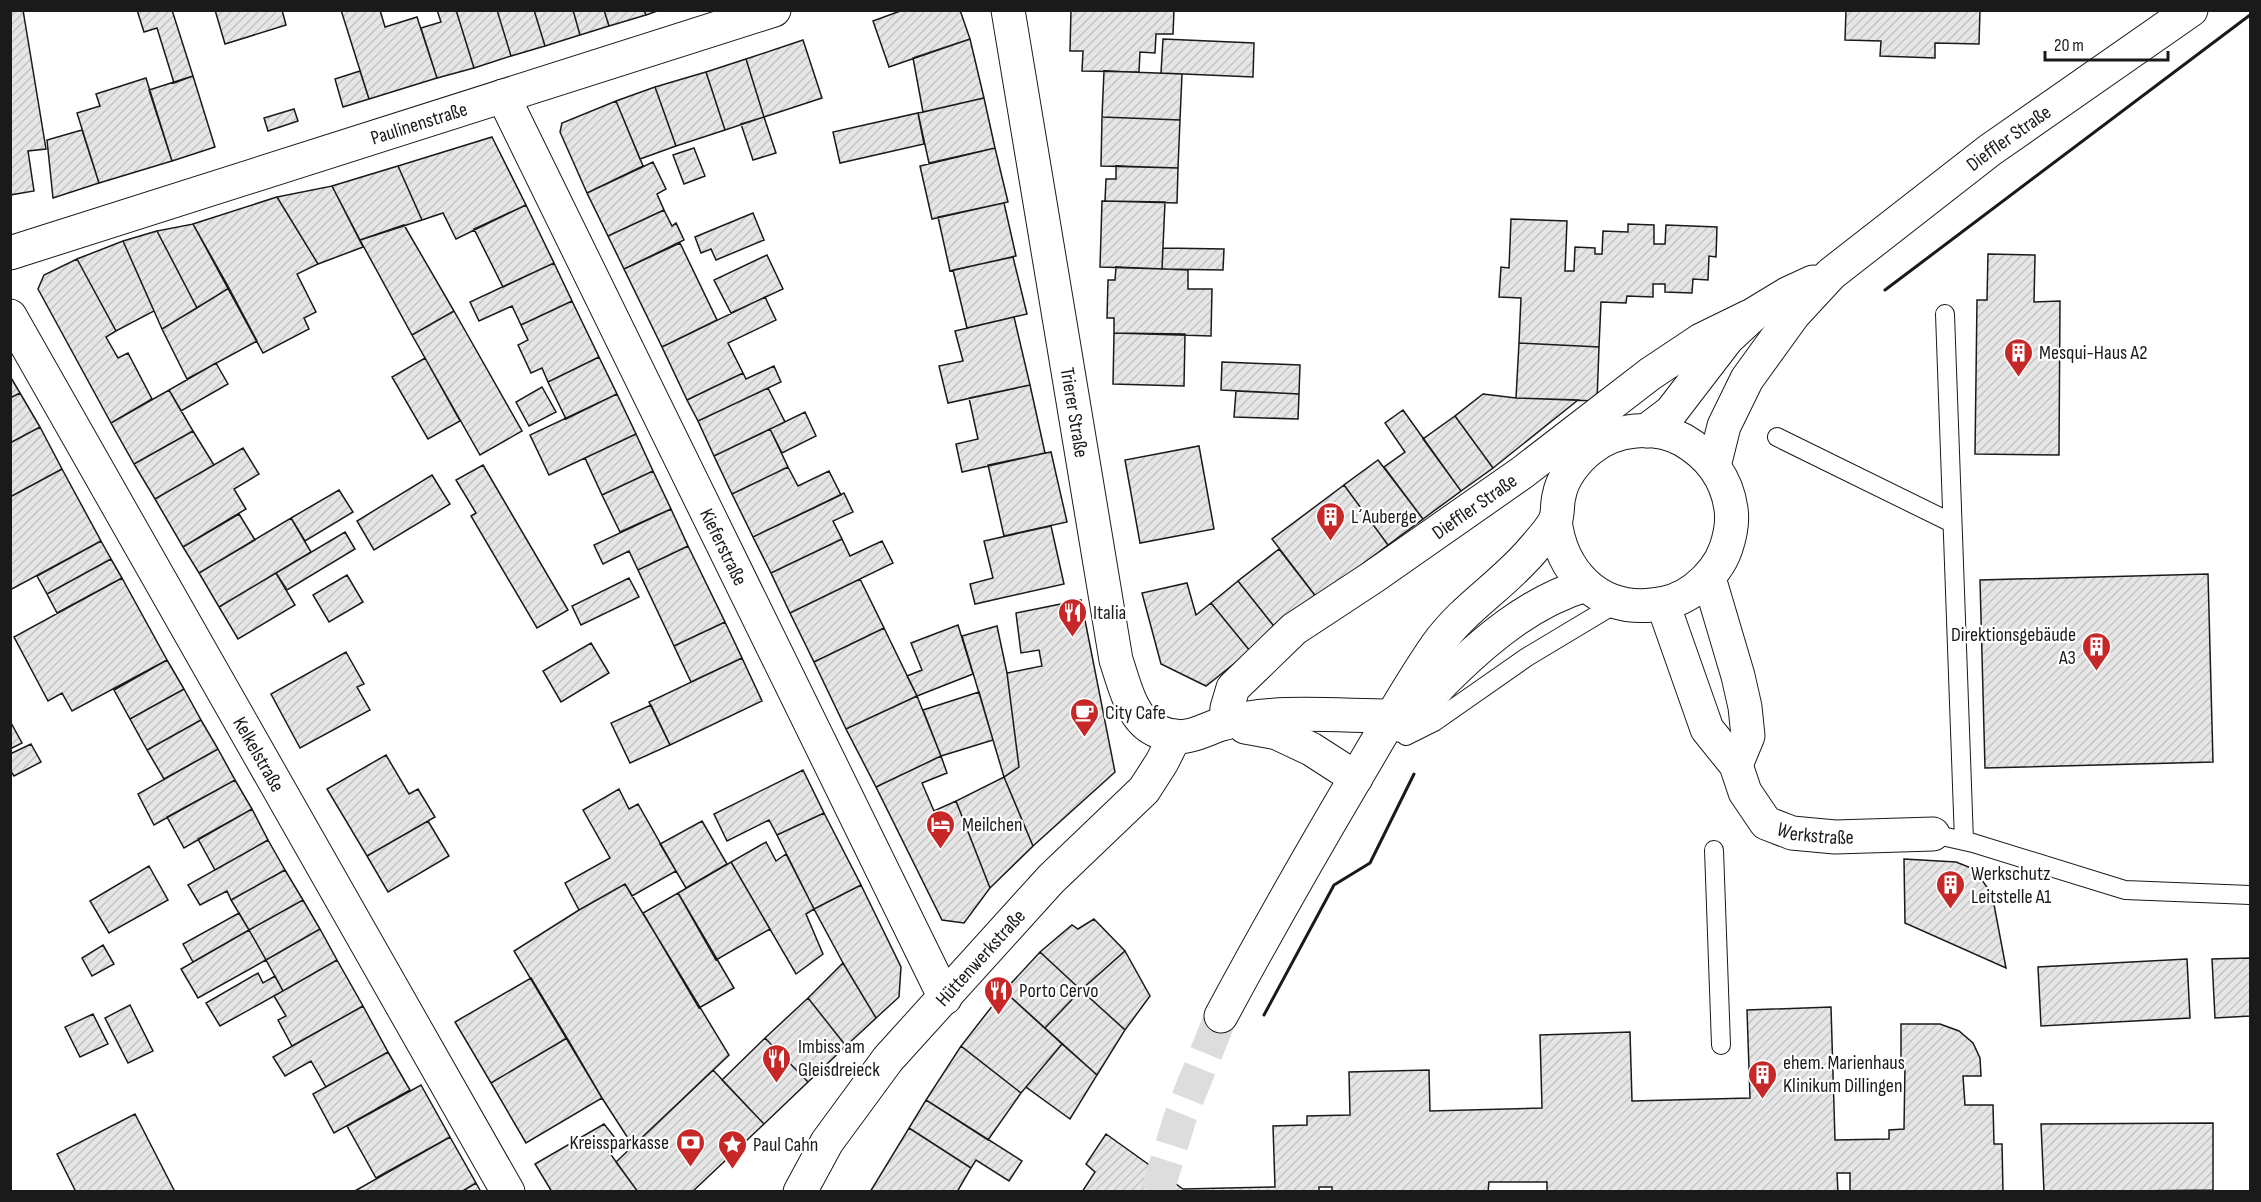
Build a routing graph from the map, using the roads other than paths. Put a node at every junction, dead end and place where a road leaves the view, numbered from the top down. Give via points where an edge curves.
1 (774, 10) edge
2 (1008, 10) edge
3 (2191, 10) edge
4 (503, 96) junction
5 (64, 235) junction
6 (10, 237) edge
7 (10, 253) edge
8 (1831, 274) junction
9 (1754, 314) junction
10 (1945, 314) dead end
11 (10, 316) edge
12 (1646, 431) junction
13 (1777, 437) dead end
14 (1714, 466) junction
15 (1555, 520) junction
16 (1953, 524) junction
17 (1709, 578) junction
18 (1586, 585) junction
19 (1617, 603) junction
20 (1663, 604) junction
21 (1398, 720) junction
22 (1226, 723) junction
23 (1175, 736) junction
24 (1377, 750) junction
25 (1736, 765) junction
26 (1356, 778) junction
27 (1948, 838) junction
28 (1714, 850) dead end
29 (2250, 895) edge
30 (945, 998) junction
31 (1221, 1016) tunnel mouth
32 (1720, 1045) dead end
33 (508, 1191) edge
34 (800, 1191) edge

1 - 4 street, Paulinenstraße
2 - 23 street, Trierer Straße via 1116,660 1132,707 1154,730
3 - 8 street, Dieffler Straße via 1990,150
4 - 5 street, Paulinenstraße
4 - 30 street, Kieferstraße
5 - 6 street, Paulinenstraße
5 - 7 street, Paulinenstraße
8 - 9 street, Dieffler Straße
8 - 14 street, Dieffler Straße via 1794,314 1747,379 1724,426
9 - 12 street, Dieffler Straße via 1728,339 1671,412
9 - 22 street, Dieffler Straße via 1667,362 1523,472 1294,629 1233,688
10 - 16 lane
11 - 33 street, Kelkelstraße
12 - 14 street via 1677,437 1704,454
12 - 15 street via 1618,434 1592,447 1578,460 1559,493
13 - 16 lane
14 - 17 street via 1726,487 1731,510 1730,534 1723,557
15 - 18 street via 1564,556
15 - 21 street via 1533,550 1467,611 1439,643
16 - 27 lane
17 - 20 street via 1688,595
17 - 25 street via 1745,706 1748,736
18 - 19 street
18 - 21 street via 1538,604 1490,639
19 - 20 street
19 - 24 lane via 1527,657 1434,723
20 - 25 street, Werkstraße via 1707,729
21 - 22 street via 1273,716
21 - 24 street
21 - 26 street
22 - 23 street via 1195,736
22 - 26 street via 1277,734 1311,749
23 - 30 street, Hüttenwerkstraße via 1144,790 1051,879
24 - 26 street
25 - 27 street, Werkstraße via 1744,792 1766,823 1792,833
26 - 31 street via 1282,902
27 - 29 lane via 2125,890
28 - 32 lane
30 - 34 street, Hüttenwerkstraße via 888,1059 827,1143

